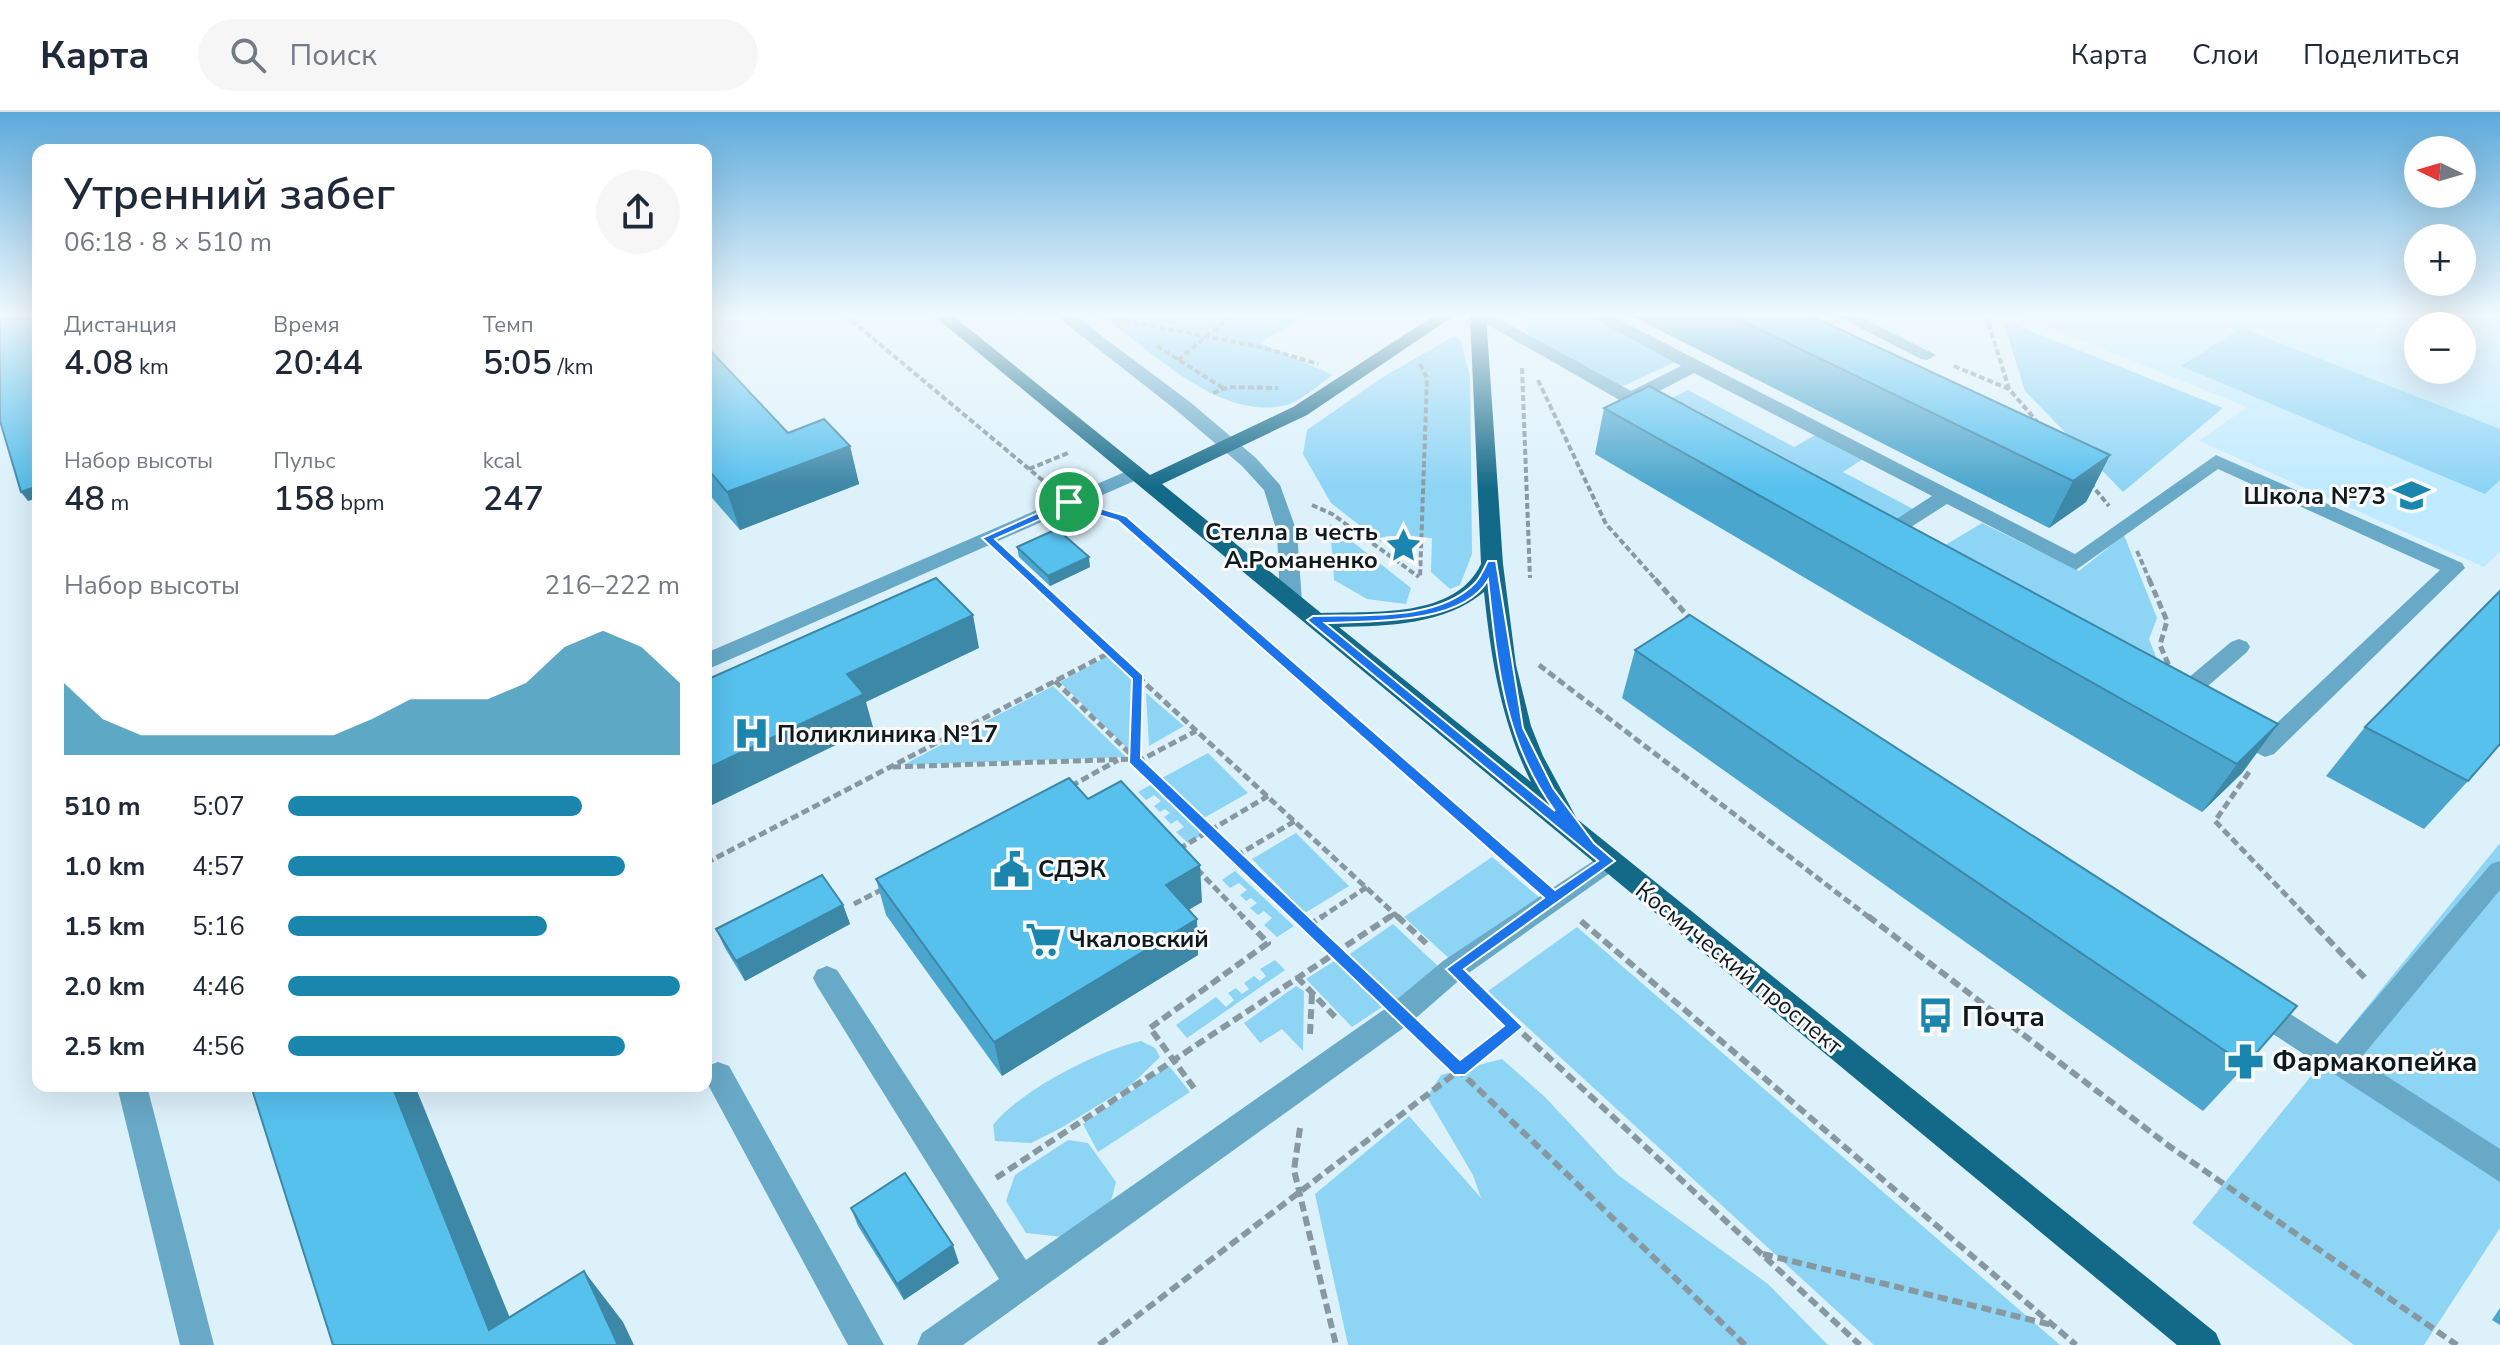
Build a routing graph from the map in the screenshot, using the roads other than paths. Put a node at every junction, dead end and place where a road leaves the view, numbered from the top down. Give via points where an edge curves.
1 (1011, 373) edge
2 (1139, 373) edge
3 (1361, 373) edge
4 (1481, 373) edge
5 (1582, 373) edge
6 (1681, 373) edge
7 (1707, 373) edge
8 (1630, 399) junction
9 (1672, 422) edge
10 (1228, 444) junction
11 (1141, 479) junction
12 (1946, 496) junction
13 (1908, 552) edge
14 (1492, 564) junction
15 (1302, 611) junction
16 (2239, 647) dead end
17 (712, 659) edge
18 (1599, 854) junction
19 (2500, 871) edge
20 (827, 978) dead end
21 (2233, 992) edge
22 (2340, 1062) junction
23 (718, 1075) dead end
24 (134, 1092) edge
25 (2497, 1158) edge
26 (1021, 1283) junction
27 (197, 1345) edge
28 (867, 1345) edge
29 (934, 1345) edge
30 (2204, 1345) edge

1 - 11 main road, Космический проспект
2 - 10 street
3 - 10 main road via 1300,411
4 - 14 main road
5 - 8 street
6 - 8 street
7 - 12 street
8 - 9 street
10 - 11 main road
10 - 15 street via 1273,489
11 - 15 main road, Космический проспект
11 - 17 street via 1069,502
12 - 13 street via 1875,533
12 - 16 street via 2076,563 2216,461 2454,568 2265,748 2174,696
14 - 15 main road via 1480,585 1451,604 1408,615
14 - 18 main road via 1517,728 1547,790
15 - 18 main road, Космический проспект
18 - 26 street via 1555,898 1453,969 1399,1015
18 - 30 main road, Космический проспект
19 - 22 street
20 - 26 street
21 - 22 street
22 - 25 street
23 - 28 street
24 - 27 street
26 - 29 street

